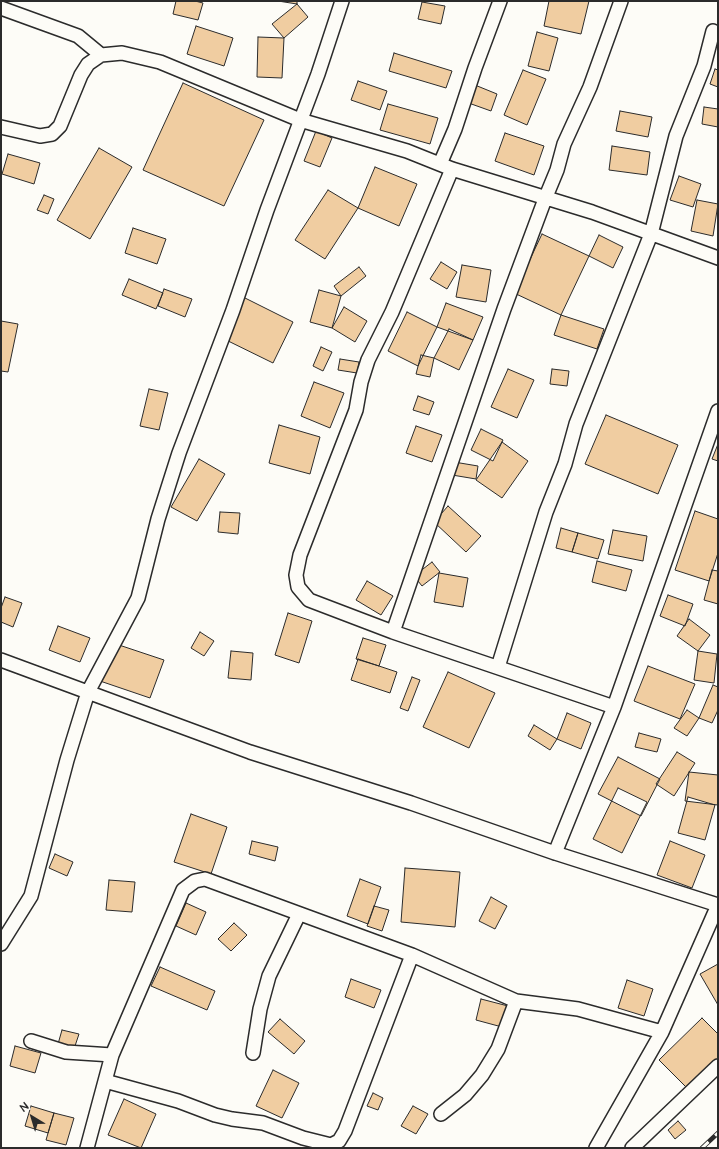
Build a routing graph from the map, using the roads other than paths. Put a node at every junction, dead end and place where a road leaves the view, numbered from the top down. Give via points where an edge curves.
1 (342, 1) edge
2 (500, 1) edge
3 (620, 1) edge
4 (1, 8) edge
5 (713, 31) dead end
6 (101, 55) junction
7 (300, 120) junction
8 (1, 127) edge
9 (446, 166) junction
10 (545, 199) junction
11 (651, 234) junction
12 (718, 258) edge
13 (718, 411) edge
14 (393, 632) junction
15 (1, 660) edge
16 (498, 667) junction
17 (88, 692) junction
18 (614, 707) junction
19 (554, 853) junction
20 (718, 905) edge
21 (299, 914) junction
22 (1, 944) edge
23 (412, 955) junction
24 (516, 1001) junction
25 (662, 1032) junction
26 (31, 1041) dead end
27 (252, 1053) dead end
28 (112, 1055) junction
29 (718, 1066) edge
30 (105, 1082) junction
31 (440, 1114) dead end
32 (87, 1148) edge
33 (596, 1148) edge
34 (632, 1148) edge

1 - 7 street
2 - 9 street via 455,129
3 - 10 street via 590,87 564,144
4 - 6 street via 78,36
5 - 11 street via 704,66 676,136
6 - 7 street via 122,53 160,62
6 - 8 street via 88,64 81,75 60,126 52,134 40,136
7 - 9 street via 407,151
7 - 17 street via 179,453 158,518 138,598
9 - 10 street
9 - 14 street via 392,312 368,360 356,410 300,555 296,575 298,587 309,600
10 - 11 street via 592,212
10 - 14 street
11 - 12 street
11 - 16 street via 576,424
13 - 18 street
14 - 16 street
15 - 17 street
16 - 18 street
17 - 19 street via 250,752 411,803
17 - 22 street via 31,896
18 - 19 street
19 - 20 street
20 - 25 street
21 - 23 street
21 - 27 street via 269,976
21 - 28 street via 205,879 195,881 183,890
23 - 24 street
23 - 30 street via 340,1141 331,1145 263,1123 220,1116 178,1100
24 - 25 street via 578,1009
24 - 31 street via 498,1048 482,1075 465,1095
25 - 33 street
26 - 28 street via 66,1052
28 - 30 street
29 - 34 street
30 - 32 street

